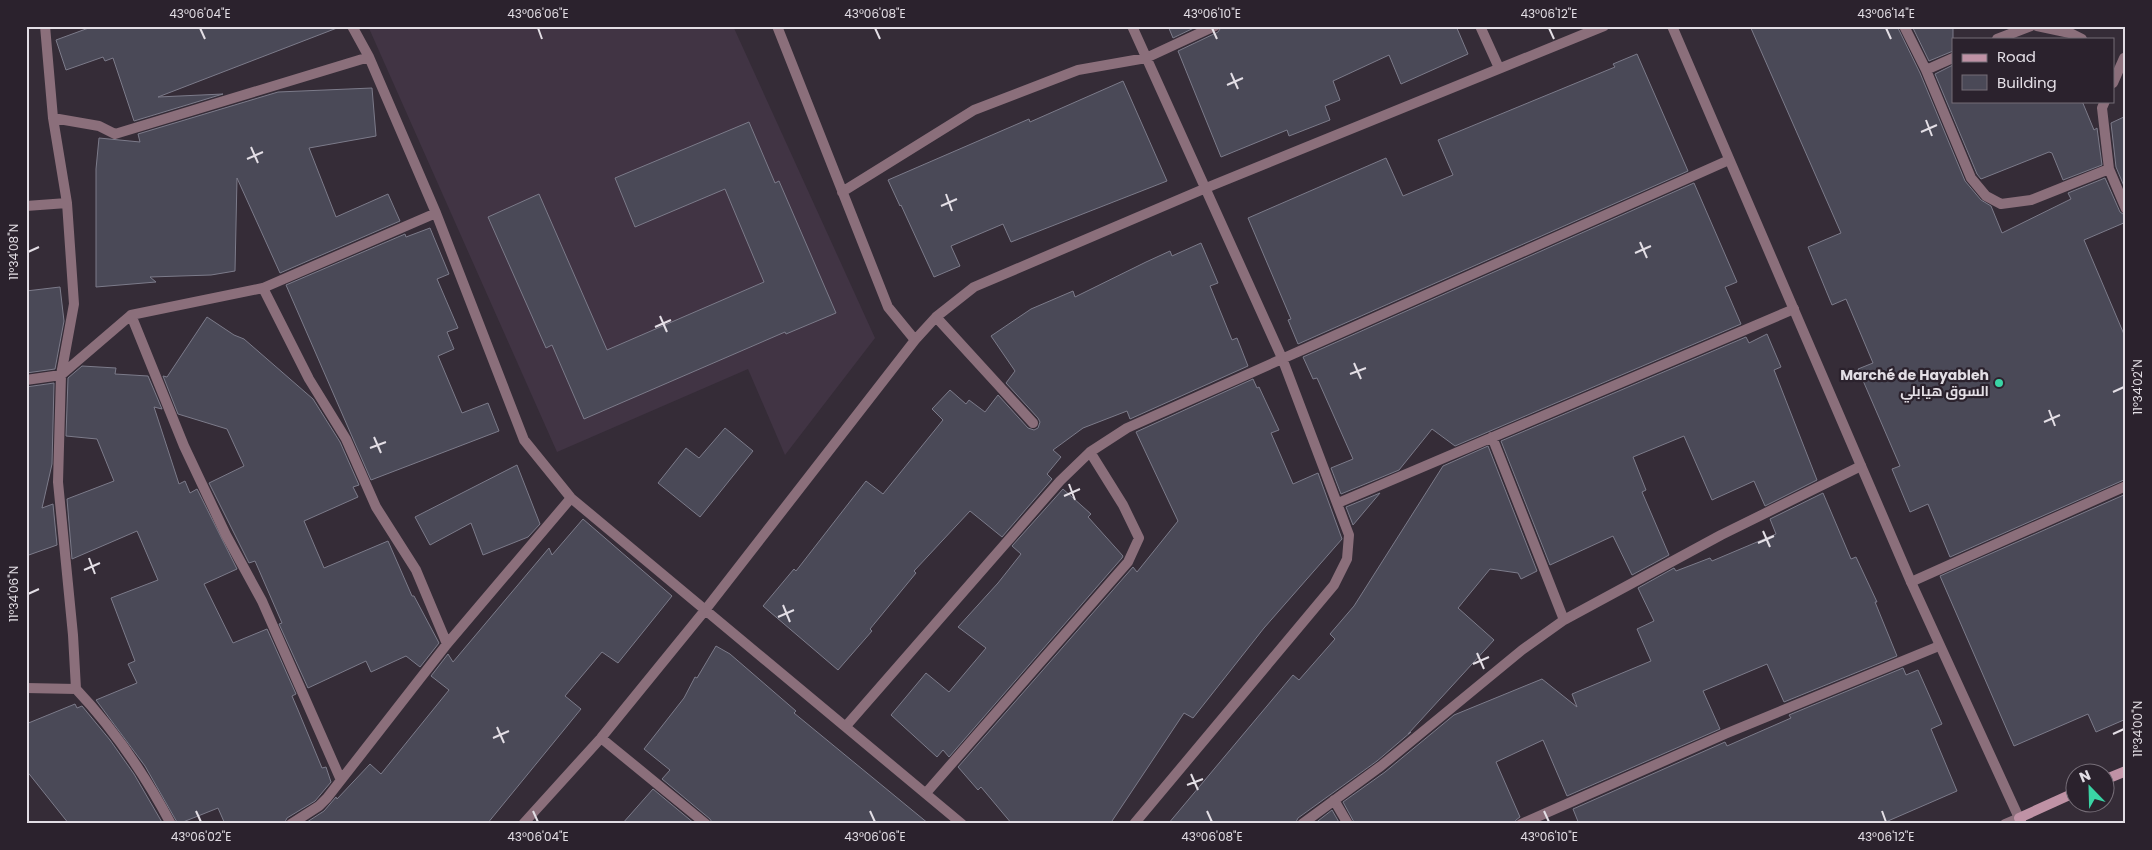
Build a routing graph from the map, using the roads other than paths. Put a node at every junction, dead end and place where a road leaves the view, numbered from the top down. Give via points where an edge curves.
1 (45, 26) edge
2 (352, 26) edge
3 (777, 26) edge
4 (1132, 26) edge
5 (1215, 26) edge
6 (1480, 26) edge
7 (1604, 26) edge
8 (1672, 26) edge
9 (1904, 26) edge
10 (2031, 26) edge
11 (2037, 26) edge
12 (2000, 38) edge
13 (2080, 38) edge
14 (369, 57) junction
15 (1146, 58) junction
16 (1952, 58) edge
17 (2125, 59) edge
18 (1499, 68) junction
19 (1926, 70) junction
20 (2114, 81) edge
21 (2105, 102) edge
22 (53, 118) junction
23 (1729, 160) junction
24 (2109, 169) junction
25 (1206, 188) junction
26 (842, 192) junction
27 (67, 203) junction
28 (26, 206) edge
29 (2126, 209) edge
30 (436, 214) junction
31 (263, 288) junction
32 (1794, 308) junction
33 (131, 315) junction
34 (936, 316) junction
35 (914, 340) junction
36 (1282, 358) junction
37 (61, 375) junction
38 (26, 380) edge
39 (1032, 423) dead end
40 (1492, 437) junction
41 (1090, 452) junction
42 (1861, 466) junction
43 (2126, 486) edge
44 (571, 498) junction
45 (1338, 503) junction
46 (1911, 582) junction
47 (706, 609) junction
48 (1564, 620) junction
49 (447, 644) junction
50 (1940, 646) junction
51 (26, 688) edge
52 (76, 689) junction
53 (846, 726) junction
54 (601, 738) junction
55 (2126, 771) edge
56 (2114, 776) edge
57 (340, 778) junction
58 (926, 793) junction
59 (2064, 798) edge
60 (1334, 800) junction
61 (2020, 821) edge
62 (171, 824) edge
63 (291, 824) edge
64 (523, 824) edge
65 (706, 824) edge
66 (962, 824) edge
67 (1134, 824) edge
68 (1302, 824) edge
69 (1348, 824) edge
70 (1521, 824) edge
71 (2005, 824) edge

1 - 22 street
2 - 14 street
3 - 26 street
4 - 15 street
5 - 15 street
6 - 18 street
7 - 18 street
8 - 23 street
9 - 19 street
10 - 12 street
11 - 13 street
14 - 22 street via 116,134 99,126
14 - 30 street
15 - 25 street
15 - 26 street via 1078,70 974,110
16 - 19 street
17 - 20 street
18 - 25 street
19 - 24 street via 1971,178 1986,196 2001,204 2030,200
21 - 24 street via 2102,108
22 - 27 street
23 - 32 street
23 - 36 street
24 - 29 street
25 - 34 street via 974,287
25 - 36 street
26 - 35 street via 888,308
27 - 28 street
27 - 37 street via 74,304
30 - 31 street
30 - 44 street via 524,440
31 - 33 street
31 - 49 street via 309,379 346,439 376,507 416,570
32 - 40 street
32 - 42 street
33 - 37 street
33 - 57 street via 184,446 262,601
34 - 35 street
34 - 39 street
35 - 47 street
36 - 41 street via 1127,428
36 - 45 street
37 - 38 street
37 - 52 street via 58,482
40 - 45 street
40 - 48 street
41 - 53 street via 1060,481
41 - 58 street via 1139,538 1128,562
42 - 46 street
42 - 48 street via 1721,535
43 - 46 street
44 - 47 street
44 - 49 street
45 - 67 street via 1349,534 1347,559 1334,585
46 - 50 street
47 - 53 street
47 - 54 street
48 - 60 street
49 - 57 street
50 - 61 street
50 - 70 street via 1725,734
51 - 52 street
52 - 62 street via 94,707 140,770
53 - 58 street
54 - 64 street
54 - 65 street
55 - 56 main road
57 - 63 street via 319,806
58 - 66 street
59 - 61 main road
60 - 68 street
60 - 69 street
61 - 71 street

